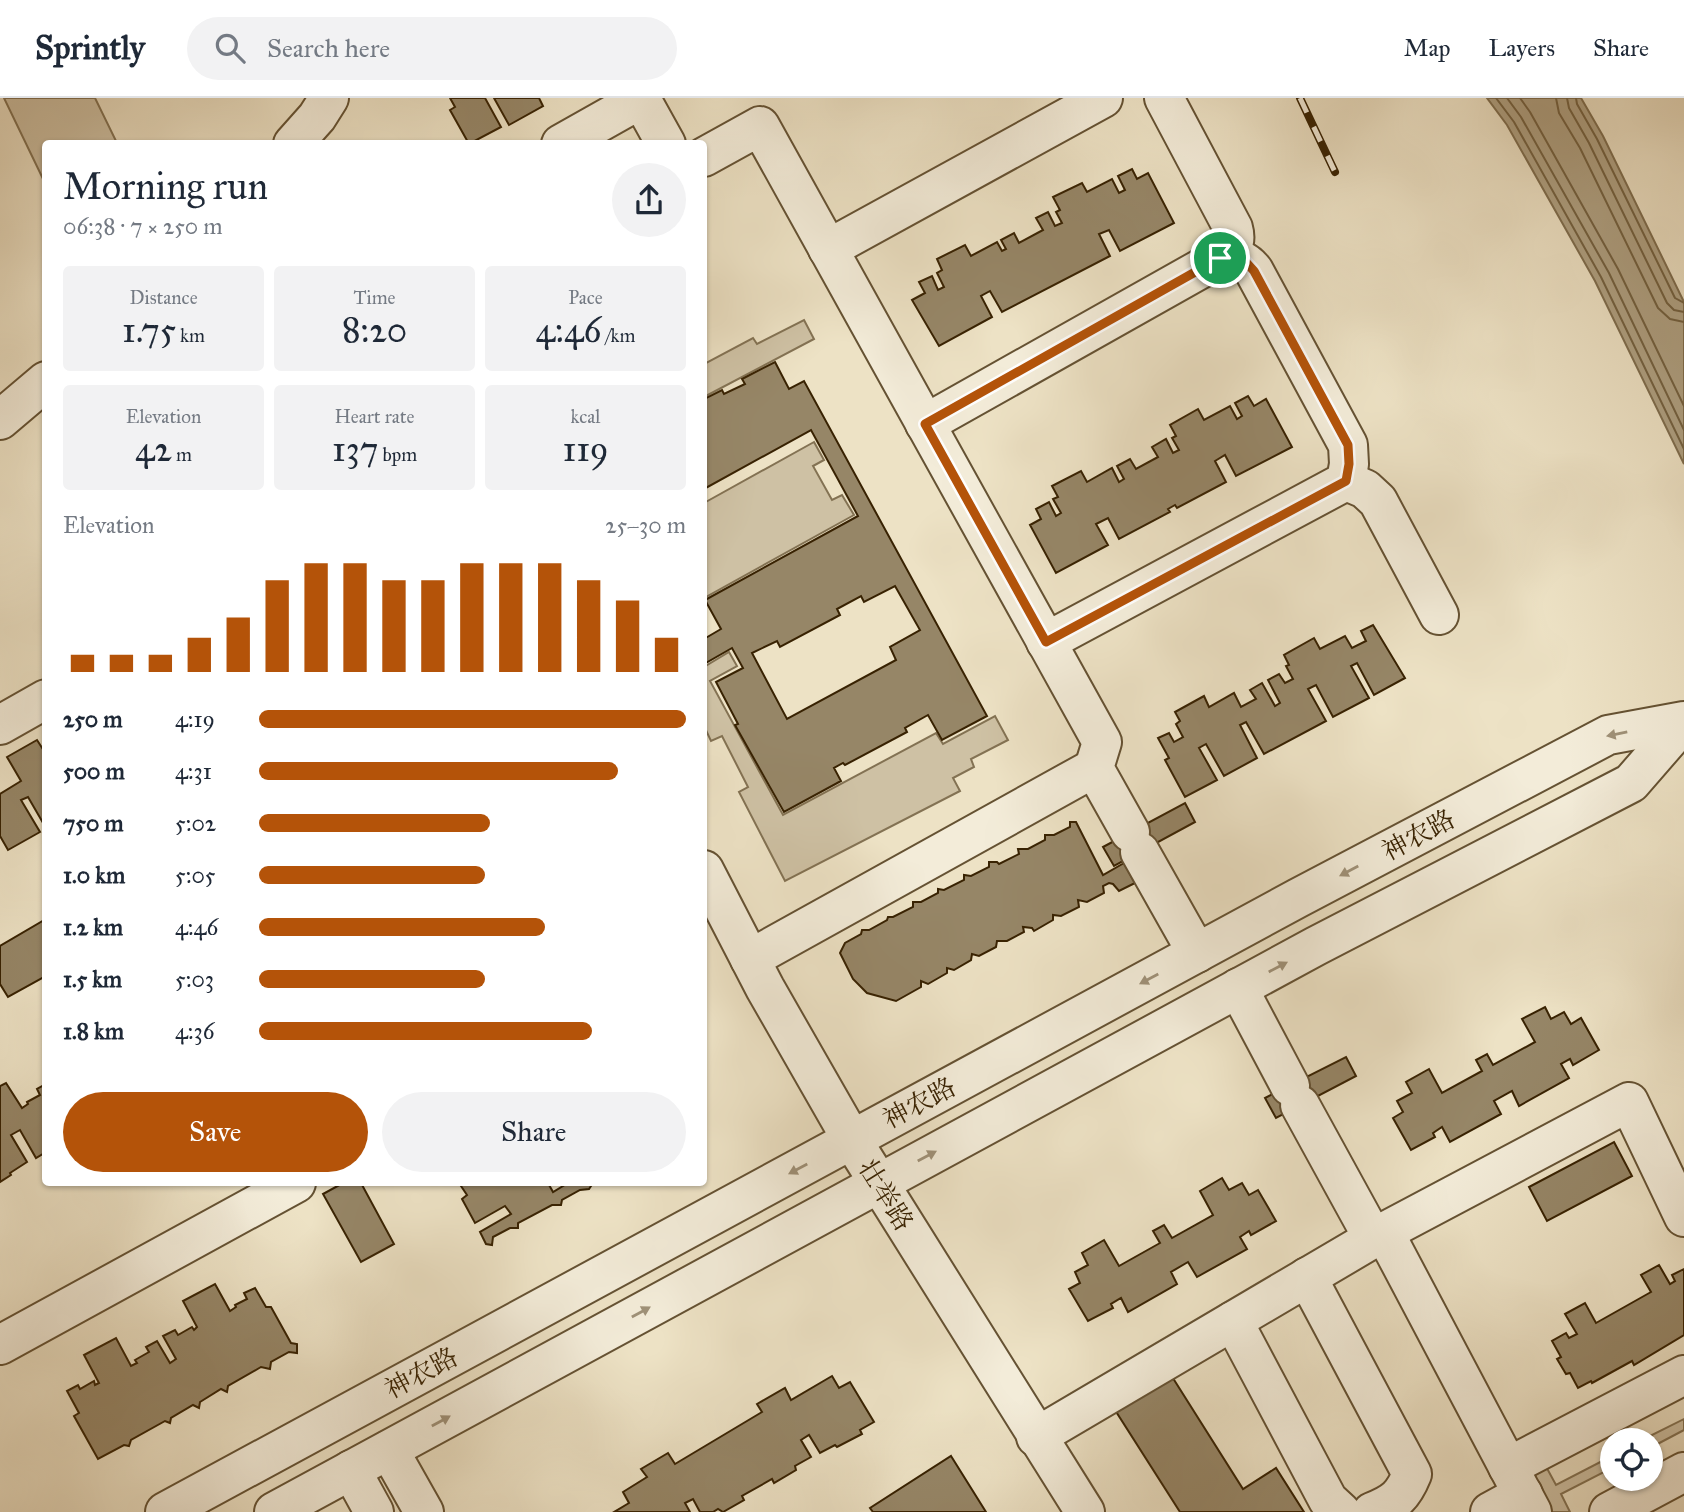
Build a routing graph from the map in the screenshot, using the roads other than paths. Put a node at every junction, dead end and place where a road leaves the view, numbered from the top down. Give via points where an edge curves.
1 (1103, 98) edge
2 (1164, 98) edge
3 (641, 99) edge
4 (568, 140) edge
5 (664, 140) edge
6 (707, 155) edge
7 (828, 249) junction
8 (1220, 258) junction
9 (42, 383) edge
10 (0, 420) edge
11 (925, 424) junction
12 (1346, 481) junction
13 (1439, 615) dead end
14 (1046, 642) junction
15 (42, 701) edge
16 (1684, 721) edge
17 (0, 725) edge
18 (1094, 768) junction
19 (707, 876) edge
20 (1197, 953) junction
21 (750, 959) junction
22 (1238, 988) junction
23 (852, 1140) junction
24 (878, 1182) junction
25 (291, 1186) edge
26 (1684, 1217) edge
27 (1378, 1235) junction
28 (1307, 1277) junction
29 (1233, 1321) junction
30 (0, 1345) edge
31 (1684, 1375) edge
32 (1036, 1437) junction
33 (389, 1450) junction
34 (351, 1470) junction
35 (1684, 1472) edge
36 (1521, 1491) edge
37 (165, 1512) edge
38 (274, 1512) edge
39 (374, 1512) edge
40 (424, 1512) edge
41 (1085, 1512) edge
42 (1341, 1512) edge
43 (1372, 1512) edge
44 (1490, 1512) edge
45 (1609, 1512) edge

1 - 7 street
2 - 8 street via 1233,228 1234,246
3 - 4 street
3 - 5 street
6 - 7 street via 760,126
7 - 11 street
8 - 11 street
8 - 12 street via 1244,260 1254,271 1348,445
9 - 10 street
11 - 14 street
12 - 13 street via 1378,501
12 - 14 street
14 - 18 street via 1102,742
15 - 17 street
16 -> 20 street, 神农路 via 1608,735
22 -> 16 street, 神农路 via 1631,783
18 - 20 street
18 - 21 street
19 - 21 street, 壮举路
20 -> 23 street, 神农路
21 - 23 street, 壮举路
24 -> 22 street, 神农路
22 - 27 street
23 - 24 street, 壮举路
23 -> 37 street, 神农路
24 - 32 street, 壮举路
33 -> 24 street, 神农路
25 - 30 street
26 - 27 street via 1629,1102
27 - 28 street
27 - 36 street
28 - 29 street
28 - 43 street via 1412,1474 1405,1492 1389,1506
29 - 32 street
29 - 42 street via 1328,1500
31 - 36 street
32 - 41 street, 壮举路
33 - 34 street, 神农路
33 - 40 street
34 - 38 street, 神农路
34 - 39 street
35 - 45 street
36 - 44 street

